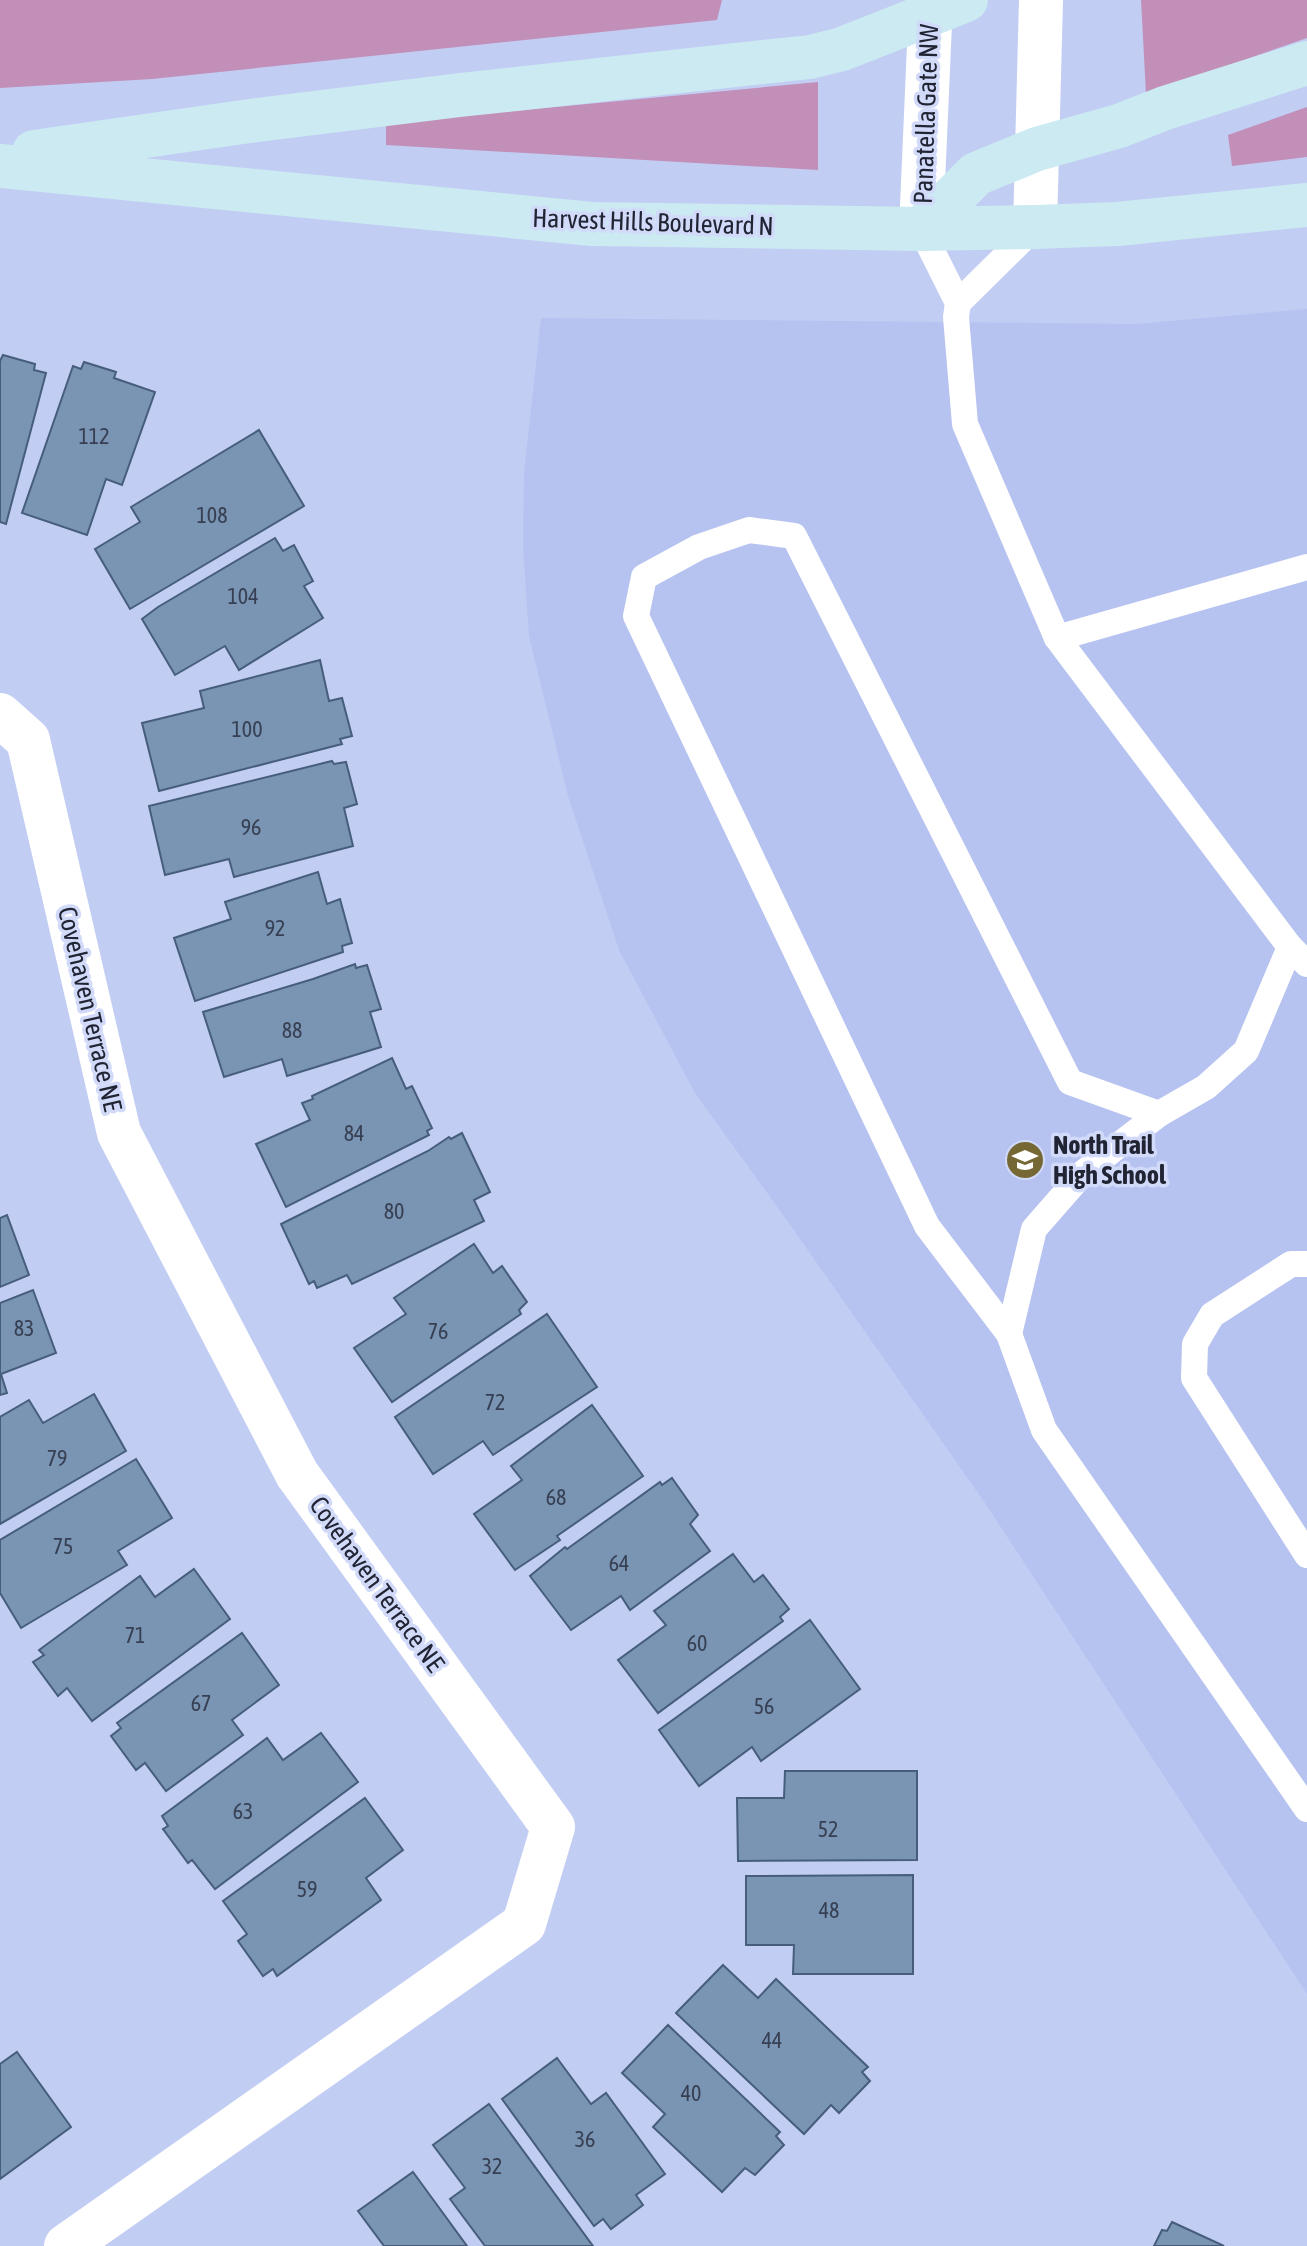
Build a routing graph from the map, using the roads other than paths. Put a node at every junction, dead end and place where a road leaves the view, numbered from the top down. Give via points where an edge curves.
1 (1041, 0) edge
2 (942, 5) edge
3 (1307, 63) edge
4 (1037, 149) junction
5 (0, 157) edge
6 (0, 166) edge
7 (1307, 205) edge
8 (1035, 227) junction
9 (921, 229) junction
10 (958, 303) junction
11 (1307, 567) edge
12 (1057, 638) junction
13 (0, 715) edge
14 (1301, 952) edge
15 (1159, 1114) junction
16 (1307, 1264) edge
17 (1009, 1334) junction
18 (1307, 1555) edge
19 (1307, 1809) edge
20 (66, 2246) edge

1 - 4 street
2 - 5 main road via 842,49 810,57 319,112
2 - 9 street, Panatella Gate NW
3 - 4 main road
4 - 8 street
4 - 9 main road via 976,174
6 - 9 main road, Harvest Hills Boulevard N via 592,224
7 - 8 main road, Harvest Hills Boulevard N
8 - 9 main road, Harvest Hills Boulevard N
8 - 10 lane
9 - 10 lane
10 - 12 lane via 965,424
11 - 12 lane
12 - 14 lane
13 - 20 street, Covehaven Terrace NE via 28,740 119,1133 297,1474 553,1827 524,1924
14 - 15 lane via 1246,1051 1206,1087
15 - 17 lane via 1083,1173 1034,1229
15 - 17 lane via 1070,1082 794,536 749,530 699,547 644,577 636,616 927,1226
16 - 18 lane via 1291,1264 1212,1315 1195,1344 1194,1378
17 - 19 lane via 1044,1430

